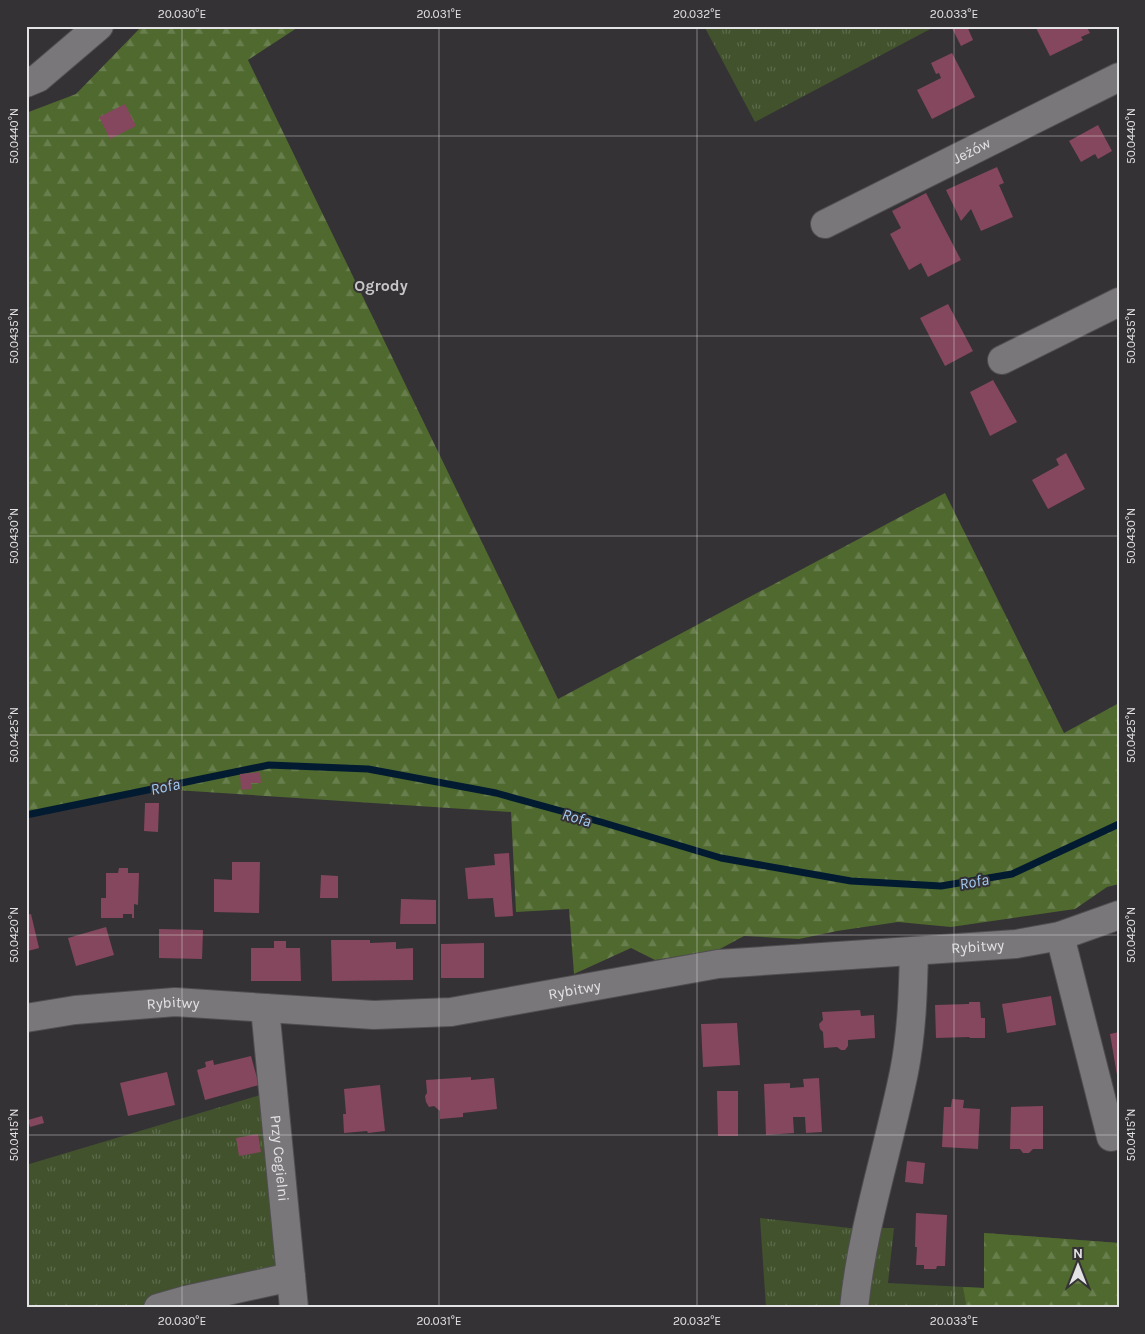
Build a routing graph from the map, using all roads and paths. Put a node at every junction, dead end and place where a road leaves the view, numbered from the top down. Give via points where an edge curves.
1 (100, 26) edge
2 (1119, 77) edge
3 (26, 83) edge
4 (825, 224) dead end
5 (1119, 302) edge
6 (1002, 360) dead end
7 (1119, 915) edge
8 (1060, 936) junction
9 (914, 951) junction
10 (265, 1008) junction
11 (26, 1018) edge
12 (1111, 1137) dead end
13 (291, 1277) junction
14 (158, 1308) edge
15 (294, 1308) edge
16 (854, 1308) edge

1 - 3 street via 38,78
2 - 4 street, Jeżów
5 - 6 street
7 - 8 street, Rybitwy
8 - 9 street, Rybitwy via 1016,944
8 - 12 street
9 - 10 street, Rybitwy via 718,964 451,1012 374,1015
9 - 16 street via 908,1048 864,1240
10 - 11 street, Rybitwy via 175,1002 75,1010
10 - 13 street, Przy Cegielni
13 - 14 street
13 - 15 street, Przy Cegielni

